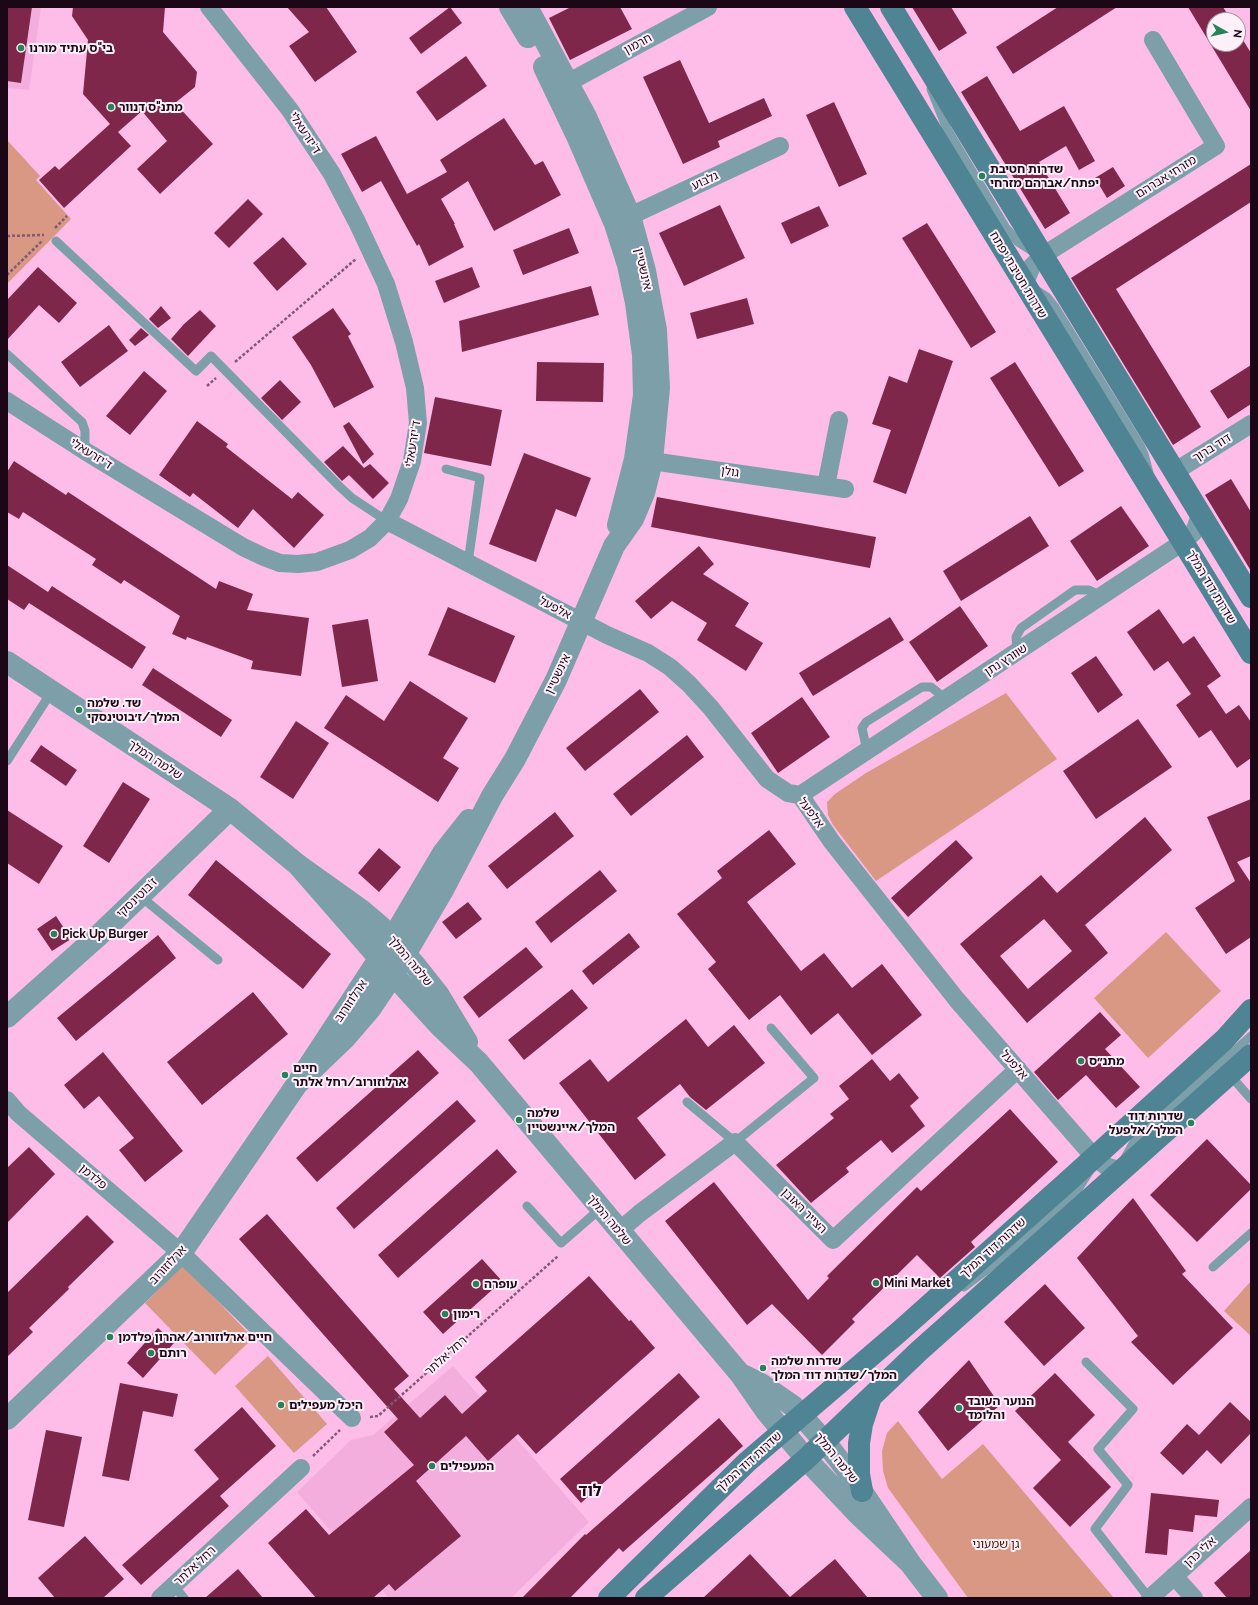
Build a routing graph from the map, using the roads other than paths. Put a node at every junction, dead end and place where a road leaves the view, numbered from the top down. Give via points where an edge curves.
1 (209, 7) edge
2 (510, 7) edge
3 (527, 7) edge
4 (708, 7) edge
5 (855, 7) edge
6 (891, 7) edge
7 (1153, 40) dead end
8 (569, 82) junction
9 (780, 146) dead end
10 (630, 216) junction
11 (56, 241) dead end
12 (1042, 256) junction
13 (1024, 285) junction
14 (7, 354) edge
15 (7, 401) edge
16 (839, 420) dead end
17 (1251, 424) edge
18 (85, 451) junction
19 (643, 460) junction
20 (446, 469) dead end
21 (1174, 472) junction
22 (826, 486) junction
23 (846, 489) dead end
24 (1200, 515) junction
25 (387, 521) junction
26 (1183, 542) junction
27 (468, 563) junction
28 (1251, 597) edge
29 (583, 622) junction
30 (1251, 653) edge
31 (7, 662) edge
32 (52, 691) junction
33 (946, 699) junction
34 (867, 751) junction
35 (7, 761) edge
36 (800, 795) junction
37 (230, 809) junction
38 (298, 865) junction
39 (140, 896) junction
40 (399, 946) junction
41 (379, 958) junction
42 (218, 960) dead end
43 (393, 975) junction
44 (1251, 1010) edge
45 (7, 1017) edge
46 (771, 1028) dead end
47 (1251, 1036) edge
48 (1251, 1055) edge
49 (479, 1063) junction
50 (1018, 1069) junction
51 (1230, 1075) junction
52 (298, 1084) junction
53 (1251, 1098) edge
54 (687, 1102) dead end
55 (11, 1112) edge
56 (735, 1142) junction
57 (1094, 1157) junction
58 (1122, 1171) junction
59 (527, 1206) dead end
60 (600, 1210) junction
61 (619, 1231) junction
62 (1251, 1233) edge
63 (181, 1253) junction
64 (1213, 1267) dead end
65 (1086, 1362) dead end
66 (741, 1375) junction
67 (870, 1398) junction
68 (801, 1416) junction
69 (352, 1418) road end
70 (7, 1419) edge
71 (783, 1432) junction
72 (825, 1442) junction
73 (806, 1459) junction
74 (301, 1468) road end
75 (862, 1491) junction
76 (1251, 1506) edge
77 (910, 1563) junction
78 (1174, 1576) junction
79 (179, 1592) edge
80 (160, 1598) edge
81 (609, 1598) edge
82 (646, 1598) edge
83 (937, 1598) edge
84 (1149, 1598) edge
85 (1194, 1598) edge

1 - 25 street, ד'יזרעאלי via 290,110 332,174 386,284 415,388 418,424 412,462 399,499
2 - 19 street, אינשטיין via 558,94 615,224 628,265 643,355
3 - 8 street, אינשטיין
4 - 8 street, חרמון
5 - 13 main road, שדרות חטיבת יפתח
6 - 12 main road
7 - 12 street, מזרחי אברהם via 1216,146
8 - 10 street, אינשטיין
9 - 10 street, גלבוע
10 - 19 street, אינשטיין via 645,271 656,330 659,388
11 - 25 lane via 196,371 211,356 339,486 352,498
12 - 13 street, מזרחי אברהם via 1032,266
12 - 21 main road
13 - 26 main road, שדרות חטיבת יפתח
14 - 18 lane via 82,422 85,431
15 - 18 street, ד'יזרעאלי
16 - 22 street
17 - 21 street, דוד ברוך
18 - 25 street, ד'יזרעאלי via 243,547 280,563 298,564 332,558 370,538
19 - 22 street, גולן
19 - 29 street, אינשטיין via 644,493 633,519 614,546
20 - 27 lane via 480,478
21 - 24 main road
22 - 23 street, גולן
24 - 26 street, שוורץ נתן via 1194,532
24 - 28 main road
25 - 27 street, אלפעל
26 - 30 main road, שדרות דוד המלך
26 - 33 street, שוורץ נתן
27 - 29 street, אלפעל
29 - 36 street, אלפעל via 648,653 670,667 711,708 768,780 788,793
29 - 40 street, אינשטיין via 515,759 492,796 443,890
31 - 32 street, שלמה המלך
32 - 35 lane
32 - 37 street, שלמה המלך
33 - 34 street, שוורץ נתן
33 - 34 lane via 931,688 922,687 866,722 862,728
34 - 36 street, שוורץ נתן
36 - 50 street, אלפעל via 832,842 957,1000
37 - 38 street, שלמה המלך
37 - 39 street, ז'בוטינסקי
38 - 40 street, שלמה המלך via 361,910
38 - 41 street, שלמה המלך
39 - 42 lane
39 - 45 street, ז'בוטינסקי
40 - 41 street, ארלוזורוב
40 - 43 street, אינשטיין
40 - 49 street, שלמה המלך via 438,994
41 - 43 street, שלמה המלך
41 - 52 street, ארלוזורוב
43 - 49 street, שלמה המלך via 441,1027
43 - 52 street, ארלוזורוב via 358,1024
44 - 57 main road, שדרות דוד המלך via 1224,1040
46 - 56 lane via 814,1078
47 - 58 lane via 1135,1140 1126,1155
48 - 51 main road
49 - 60 street, שלמה המלך
50 - 56 street, הצייר ראובן via 833,1240
50 - 57 street, אלפעל
51 - 53 lane
51 - 58 main road
52 - 63 street, ארלוזורוב
54 - 56 lane
55 - 63 street, פלדמן
56 - 61 street
57 - 58 street, אלפעל via 1106,1166
57 - 68 main road, שדרות דוד המלך
58 - 67 main road via 919,1351
59 - 60 lane via 561,1243
60 - 61 street, שלמה המלך
61 - 66 street, שלמה המלך
62 - 64 lane
63 - 69 street
63 - 70 street, ארלוזורוב
65 - 84 lane via 1133,1409 1098,1449 1128,1485 1095,1528
66 - 68 street, שלמה המלך via 793,1406
66 - 71 street, שלמה המלך
67 - 72 main road
67 - 75 main road via 859,1443
68 - 71 main road, שדרות דוד המלך
68 - 72 street, שלמה המלך
71 - 73 street, שלמה המלך
71 - 81 main road, שדרות דוד המלך via 731,1477
72 - 73 main road
72 - 75 street, שלמה המלך
73 - 77 street, שלמה המלך via 858,1514
73 - 82 main road
74 - 79 street, רחל אלתר
75 - 77 street, שלמה המלך
76 - 78 street, אלי כהן
77 - 83 street, שלמה המלך
78 - 84 street, אלי כהן
78 - 85 street
79 - 80 street, רחל אלתר

